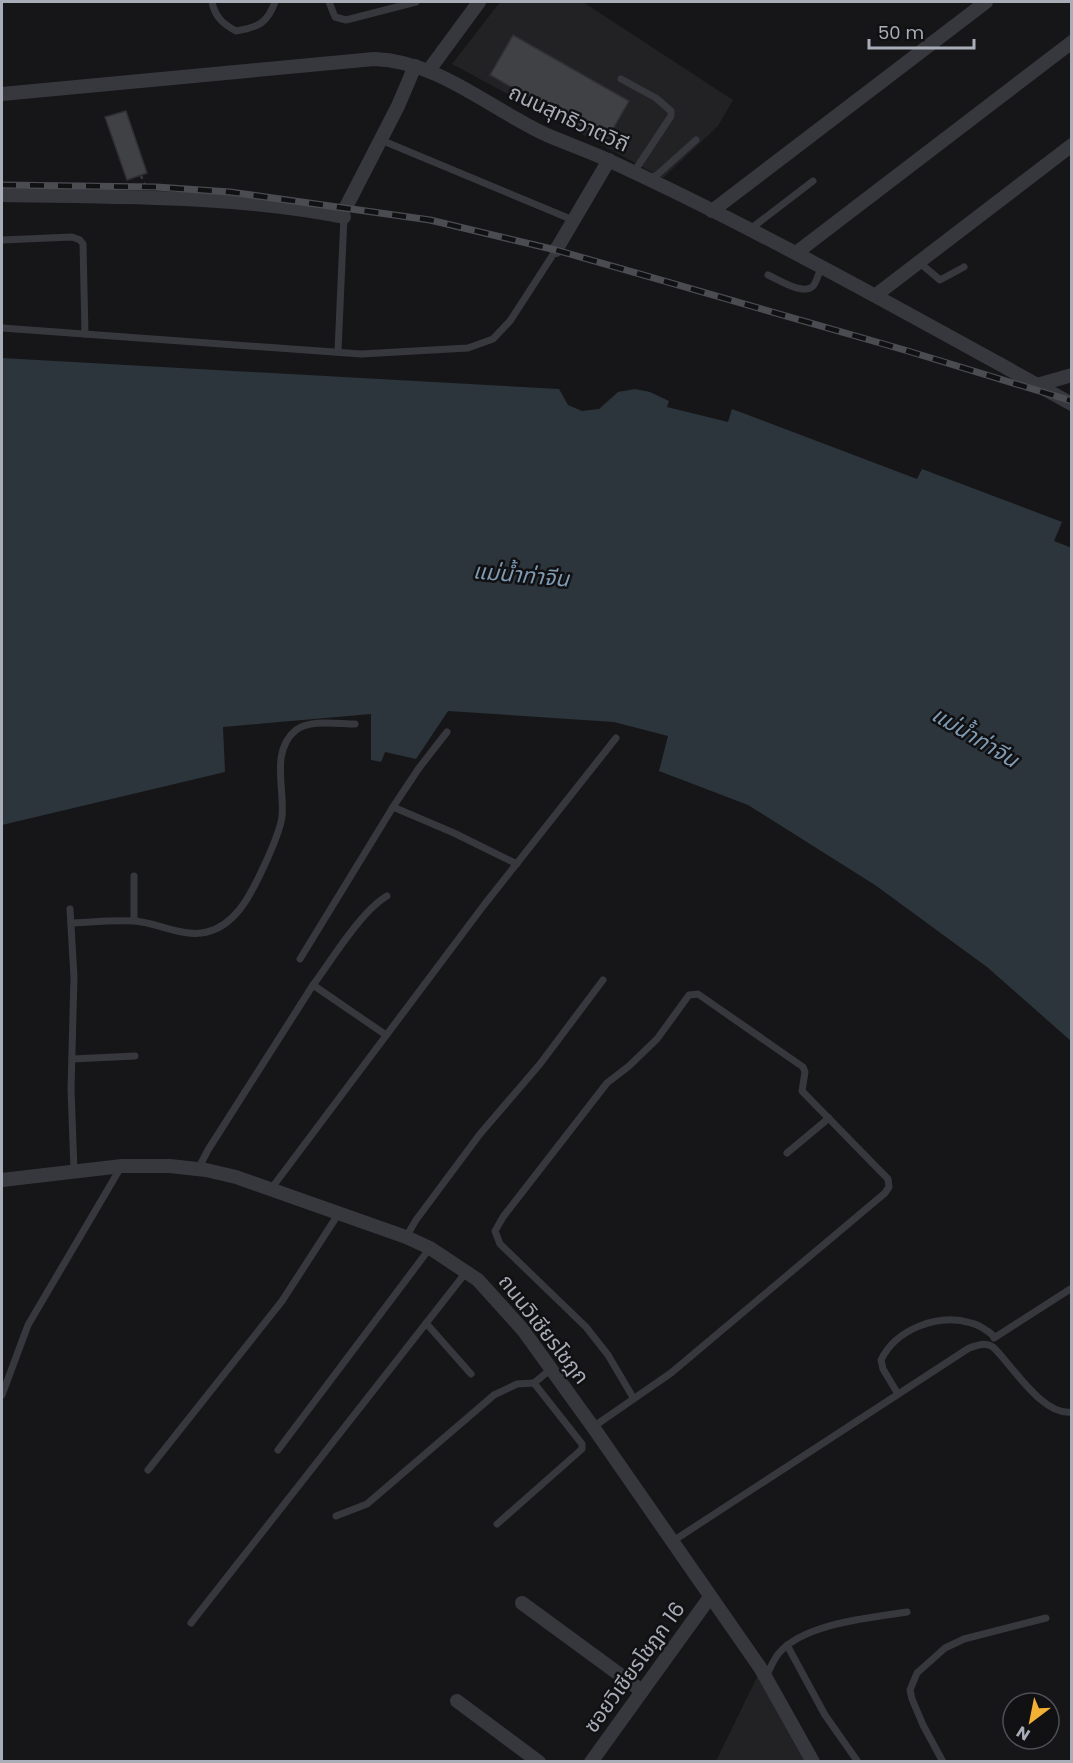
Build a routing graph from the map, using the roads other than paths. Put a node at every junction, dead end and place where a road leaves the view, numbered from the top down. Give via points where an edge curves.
1 (212, 2) edge
2 (275, 2) edge
3 (329, 2) edge
4 (416, 2) edge
5 (986, 2) edge
6 (471, 5) edge
7 (1071, 42) edge
8 (415, 66) junction
9 (429, 70) junction
10 (621, 79) dead end
11 (2, 94) edge
12 (381, 140) junction
13 (696, 141) dead end
14 (1071, 145) edge
15 (609, 160) junction
16 (633, 172) junction
17 (648, 179) junction
18 (813, 181) dead end
19 (2, 195) edge
20 (712, 211) junction
21 (345, 212) junction
22 (573, 220) junction
23 (749, 230) junction
24 (2, 240) edge
25 (556, 250) joint
26 (796, 254) junction
27 (920, 263) junction
28 (822, 266) junction
29 (964, 267) dead end
30 (768, 276) dead end
31 (876, 295) junction
32 (2, 327) edge
33 (85, 334) junction
34 (338, 351) junction
35 (1071, 375) edge
36 (1037, 385) junction
37 (1071, 404) edge
38 (355, 724) dead end
39 (447, 732) dead end
40 (616, 738) dead end
41 (393, 807) junction
42 (517, 864) junction
43 (134, 876) dead end
44 (387, 897) dead end
45 (70, 909) dead end
46 (134, 921) junction
47 (71, 922) junction
48 (300, 959) dead end
49 (603, 980) dead end
50 (313, 985) junction
51 (386, 1035) junction
52 (135, 1056) dead end
53 (72, 1059) junction
54 (829, 1118) junction
55 (787, 1153) dead end
56 (122, 1166) junction
57 (198, 1169) junction
58 (74, 1170) junction
59 (2, 1180) edge
60 (271, 1189) junction
61 (339, 1213) junction
62 (406, 1237) junction
63 (430, 1248) junction
64 (467, 1271) junction
65 (1071, 1288) edge
66 (426, 1323) junction
67 (995, 1337) junction
68 (988, 1344) junction
69 (551, 1369) junction
70 (471, 1374) dead end
71 (534, 1383) junction
72 (898, 1394) junction
73 (2, 1395) edge
74 (634, 1399) junction
75 (1071, 1412) edge
76 (593, 1427) junction
77 (278, 1450) dead end
78 (148, 1470) dead end
79 (336, 1516) dead end
80 (497, 1524) dead end
81 (673, 1541) junction
82 (710, 1597) junction
83 (522, 1603) dead end
84 (907, 1612) dead end
85 (1046, 1618) dead end
86 (191, 1623) dead end
87 (787, 1645) junction
88 (763, 1673) junction
89 (642, 1691) junction
90 (458, 1701) dead end
91 (539, 1761) edge
92 (591, 1761) edge
93 (813, 1761) edge
94 (858, 1761) edge
95 (943, 1761) edge

1 - 2 lane via 222,23 236,32 268,19
3 - 4 lane via 335,17 346,20
5 - 20 street
6 - 9 street
7 - 26 street
8 - 9 street, ถนนสุทธิวาตวิถี
8 - 11 street, ถนนสุทธิวาตวิถี via 374,59
8 - 12 street
9 - 15 street, ถนนสุทธิวาตวิถี via 545,134
10 - 16 lane via 656,98 671,116
12 - 21 street
12 - 22 lane
13 - 17 lane
14 - 27 street
15 - 16 street, ถนนสุทธิวาตวิถี
15 - 22 street
16 - 17 street, ถนนสุทธิวาตวิถี
17 - 20 street, ถนนสุทธิวาตวิถี
18 - 23 lane
19 - 21 street via 136,197
20 - 23 street, ถนนสุทธิวาตวิถี
21 - 34 lane
22 - 25 street
23 - 26 street, ถนนสุทธิวาตวิถี
24 - 33 lane via 80,240
25 - 34 lane via 494,339 468,348 361,354
26 - 28 street, ถนนสุทธิวาตวิถี
27 - 29 lane via 940,280
27 - 31 street
28 - 30 lane via 808,289
28 - 31 street, ถนนสุทธิวาตวิถี
31 - 36 street, ถนนสุทธิวาตวิถี
32 - 33 lane
33 - 34 lane
35 - 36 street
36 - 37 street, ถนนสุทธิวาตวิถี
38 - 46 lane via 309,725 297,729 289,738 281,759 282,816 278,833 241,908 229,919 198,934
39 - 41 lane
40 - 42 lane
41 - 42 lane
41 - 48 lane
42 - 51 lane
43 - 46 lane
44 - 50 lane via 368,913
45 - 47 lane
46 - 47 lane
47 - 53 lane
49 - 62 lane via 540,1064 480,1134
50 - 51 lane
50 - 57 lane
51 - 60 lane
52 - 53 lane
53 - 58 lane
54 - 55 lane
54 - 74 lane via 888,1179 885,1193 679,1366
54 - 74 lane via 802,1090 806,1072 797,1062 698,994 689,995 657,1040 607,1083 503,1217 495,1231 500,1244 586,1327
56 - 57 street, ถนนวิเชียรโชฎก
56 - 58 street, ถนนวิเชียรโชฎก
56 - 73 lane via 28,1325
57 - 60 street, ถนนวิเชียรโชฎก
58 - 59 street, ถนนวิเชียรโชฎก
60 - 61 street, ถนนวิเชียรโชฎก
61 - 62 street, ถนนวิเชียรโชฎก
61 - 78 lane via 282,1301
62 - 63 street, ถนนวิเชียรโชฎก
63 - 64 street, ถนนวิเชียรโชฎก
63 - 77 lane
64 - 66 lane
64 - 69 street, ถนนวิเชียรโชฎก via 500,1302
65 - 67 lane
66 - 70 lane
66 - 86 lane
67 - 68 lane
67 - 72 lane via 972,1323 957,1320 909,1330 881,1360
68 - 72 lane via 969,1348
68 - 75 lane via 1042,1401 1052,1409
69 - 71 lane
69 - 76 street, ถนนวิเชียรโชฎก
71 - 79 lane via 517,1384 494,1395 367,1504
71 - 80 lane via 582,1449
72 - 81 lane
74 - 76 lane
76 - 81 street, ถนนวิเชียรโชฎก
81 - 82 street, ถนนวิเชียรโชฎก
82 - 88 street, ถนนวิเชียรโชฎก
82 - 89 street, ซอยวิเชียรโชฎก 16
83 - 89 street
84 - 87 lane via 822,1629
85 - 95 lane via 964,1639 945,1648 917,1673 910,1690 912,1699
87 - 88 lane
87 - 94 lane via 825,1715
88 - 93 street, ถนนวิเชียรโชฎก
89 - 92 street, ซอยวิเชียรโชฎก 16
90 - 91 street

